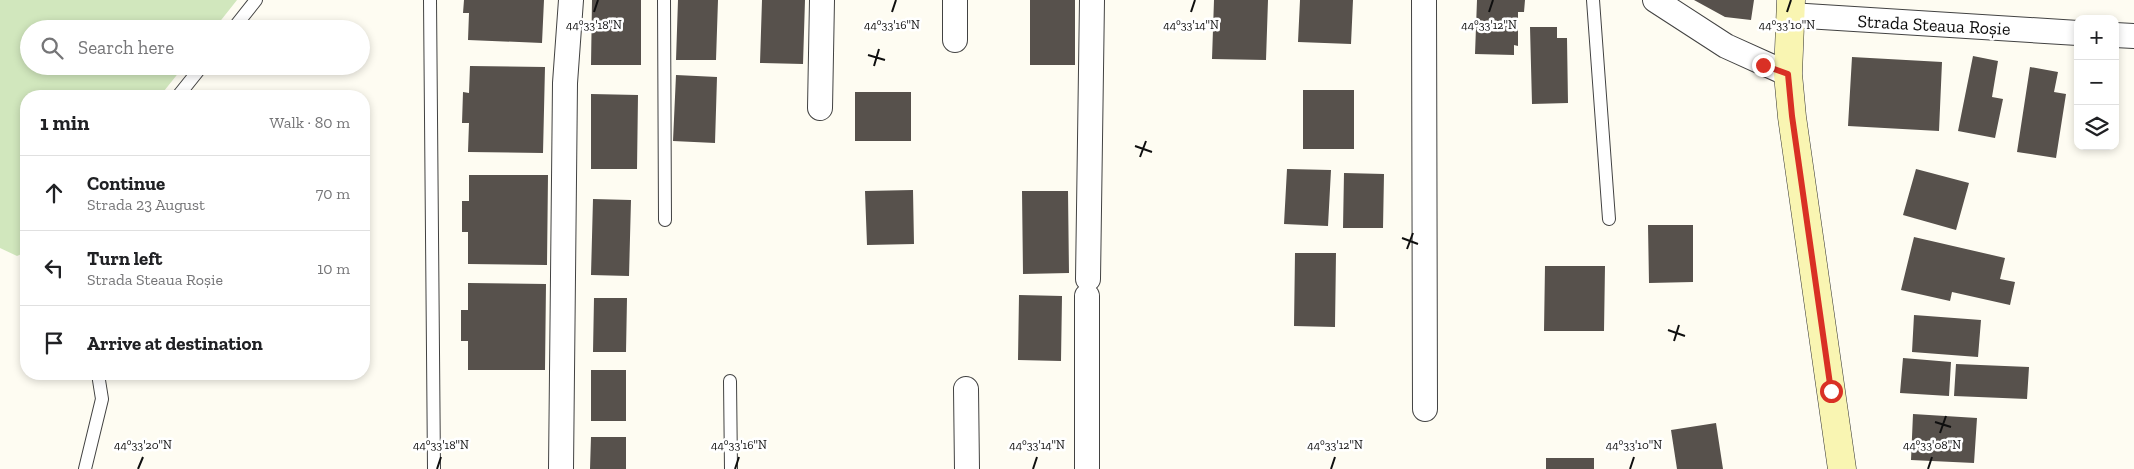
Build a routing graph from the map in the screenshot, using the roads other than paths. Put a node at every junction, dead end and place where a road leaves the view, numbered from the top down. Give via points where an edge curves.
1 (256, 0) edge
2 (430, 0) edge
3 (571, 0) edge
4 (664, 0) edge
5 (822, 0) edge
6 (955, 0) edge
7 (1092, 0) edge
8 (1424, 0) edge
9 (1593, 0) edge
10 (1655, 0) edge
11 (1790, 7) edge
12 (240, 20) edge
13 (2074, 33) edge
14 (2119, 35) edge
15 (2134, 36) edge
16 (955, 40) dead end
17 (1788, 74) junction
18 (195, 75) edge
19 (183, 90) edge
20 (820, 108) dead end
21 (1609, 219) dead end
22 (665, 220) dead end
23 (99, 380) edge
24 (730, 381) dead end
25 (966, 389) dead end
26 (1424, 409) dead end
27 (86, 469) edge
28 (434, 469) edge
29 (561, 469) edge
30 (730, 469) edge
31 (967, 469) edge
32 (1087, 469) edge
33 (1842, 469) edge

1 - 12 lane
2 - 28 lane
3 - 29 street via 565,83
4 - 22 lane
5 - 20 street
6 - 16 street
7 - 32 street
8 - 26 street
9 - 21 lane
10 - 17 street via 1726,46
11 - 13 street, Strada Steaua Roșie
11 - 17 main road
14 - 15 street
17 - 33 main road
18 - 19 lane
23 - 27 lane via 102,399
24 - 30 lane
25 - 31 street

